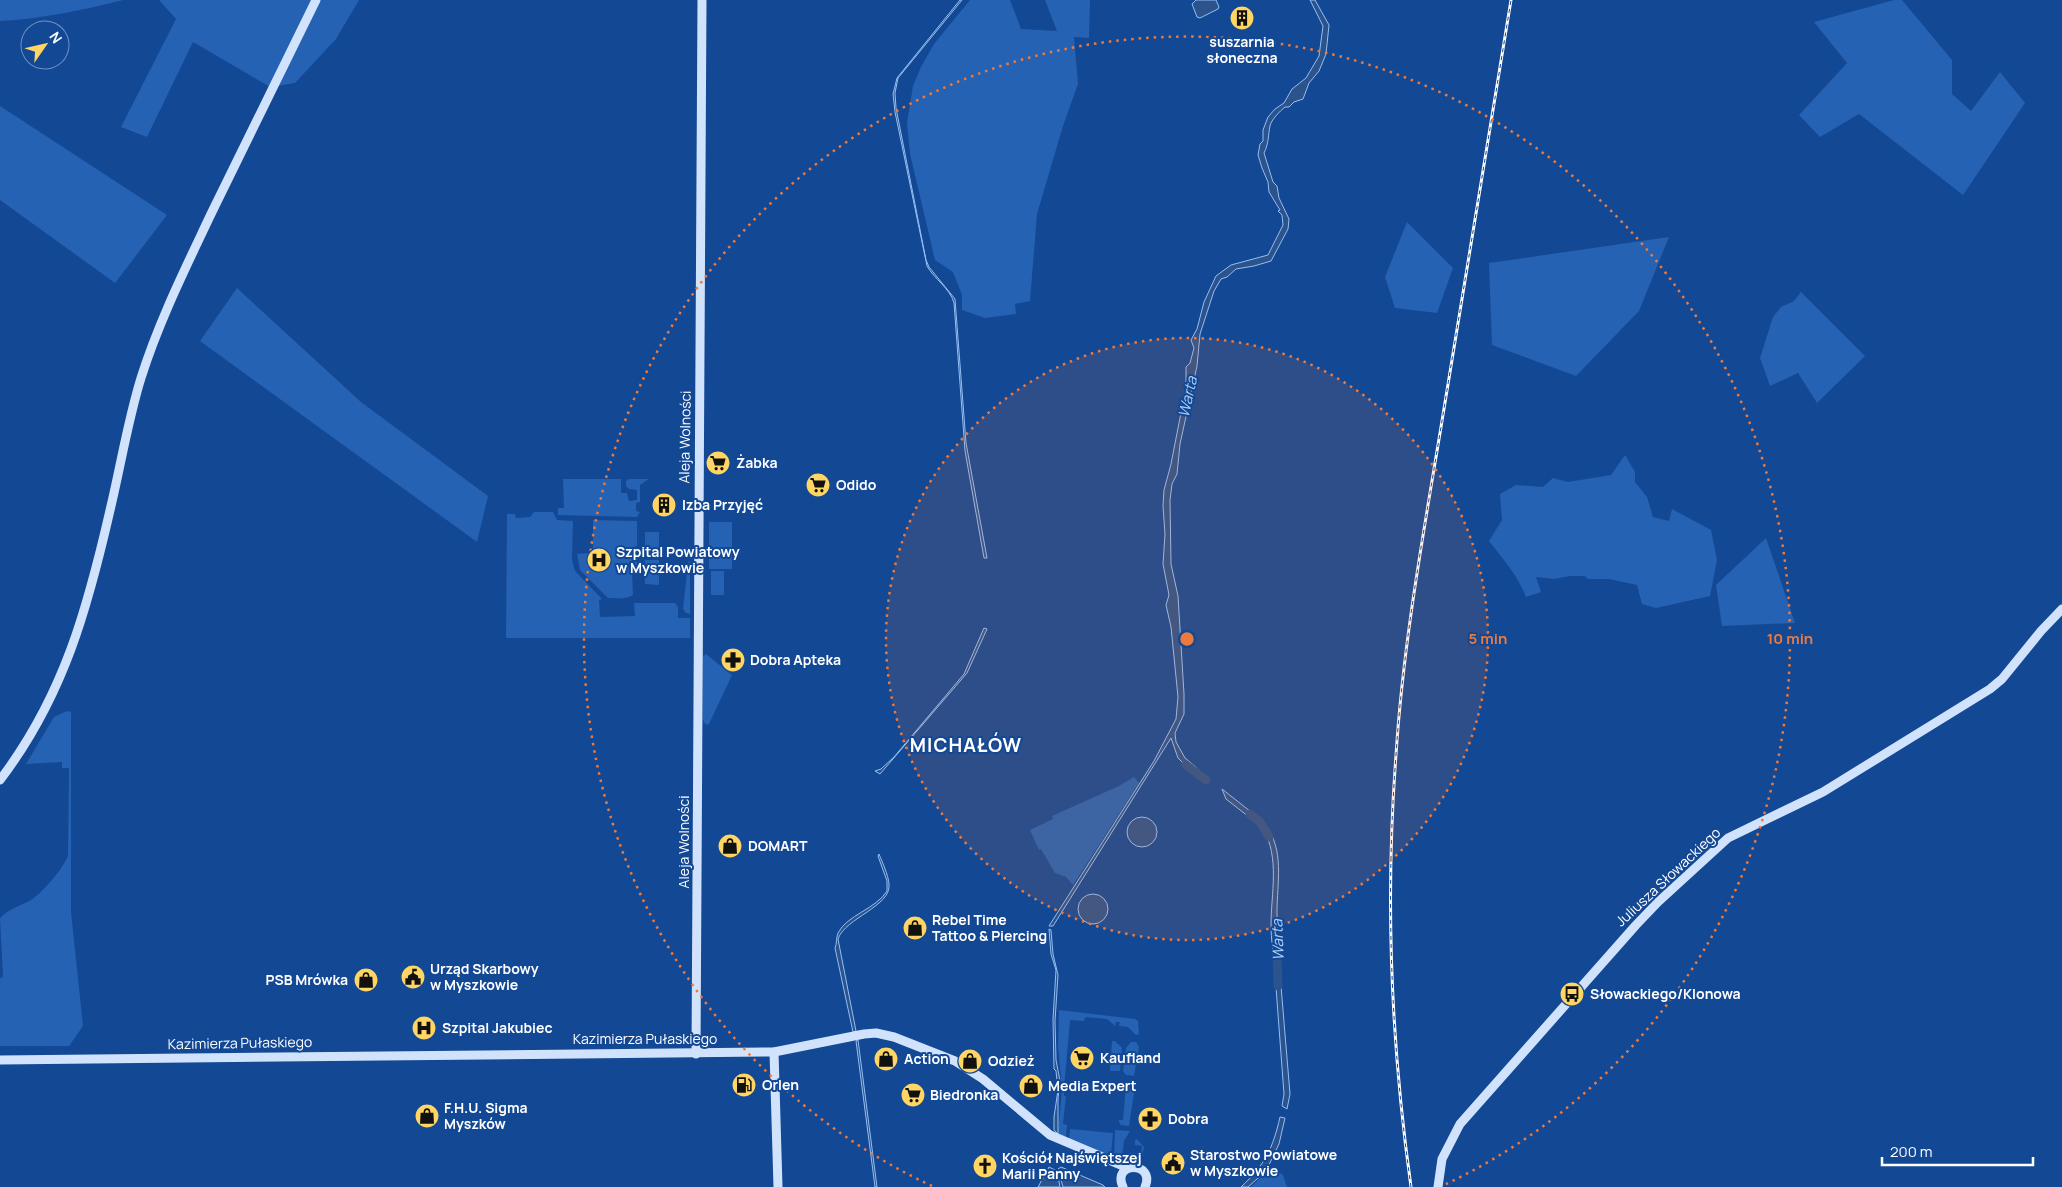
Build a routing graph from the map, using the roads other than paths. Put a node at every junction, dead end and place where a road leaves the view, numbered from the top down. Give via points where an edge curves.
1 (316, 0) edge
2 (702, 0) edge
3 (2062, 610) edge
4 (0, 780) edge
5 (774, 1052) junction
6 (696, 1054) junction
7 (0, 1060) edge
8 (1103, 1158) junction
9 (1128, 1168) junction
10 (1121, 1176) junction
11 (1146, 1184) edge
12 (778, 1187) edge
13 (1123, 1187) edge
14 (1156, 1187) edge
15 (1438, 1187) edge

1 - 4 main road via 161,324 139,386 99,560 78,634 54,693 26,743
2 - 6 main road, Aleja Wolności
3 - 15 main road, Juliusza Słowackiego via 1995,685 1823,792 1733,835 1658,902 1460,1124 1442,1159
5 - 6 main road, Kazimierza Pułaskiego
5 - 8 main road, Kazimierza Pułaskiego via 862,1034 894,1037 955,1061 1000,1092 1050,1135
5 - 12 main road
6 - 7 main road, Kazimierza Pułaskiego
8 - 9 main road, Kazimierza Pułaskiego
8 - 10 main road, Kazimierza Pułaskiego
9 - 10 main road
9 - 11 main road, Kazimierza Pułaskiego via 1140,1168 1146,1175
10 - 13 main road
11 - 14 main road

